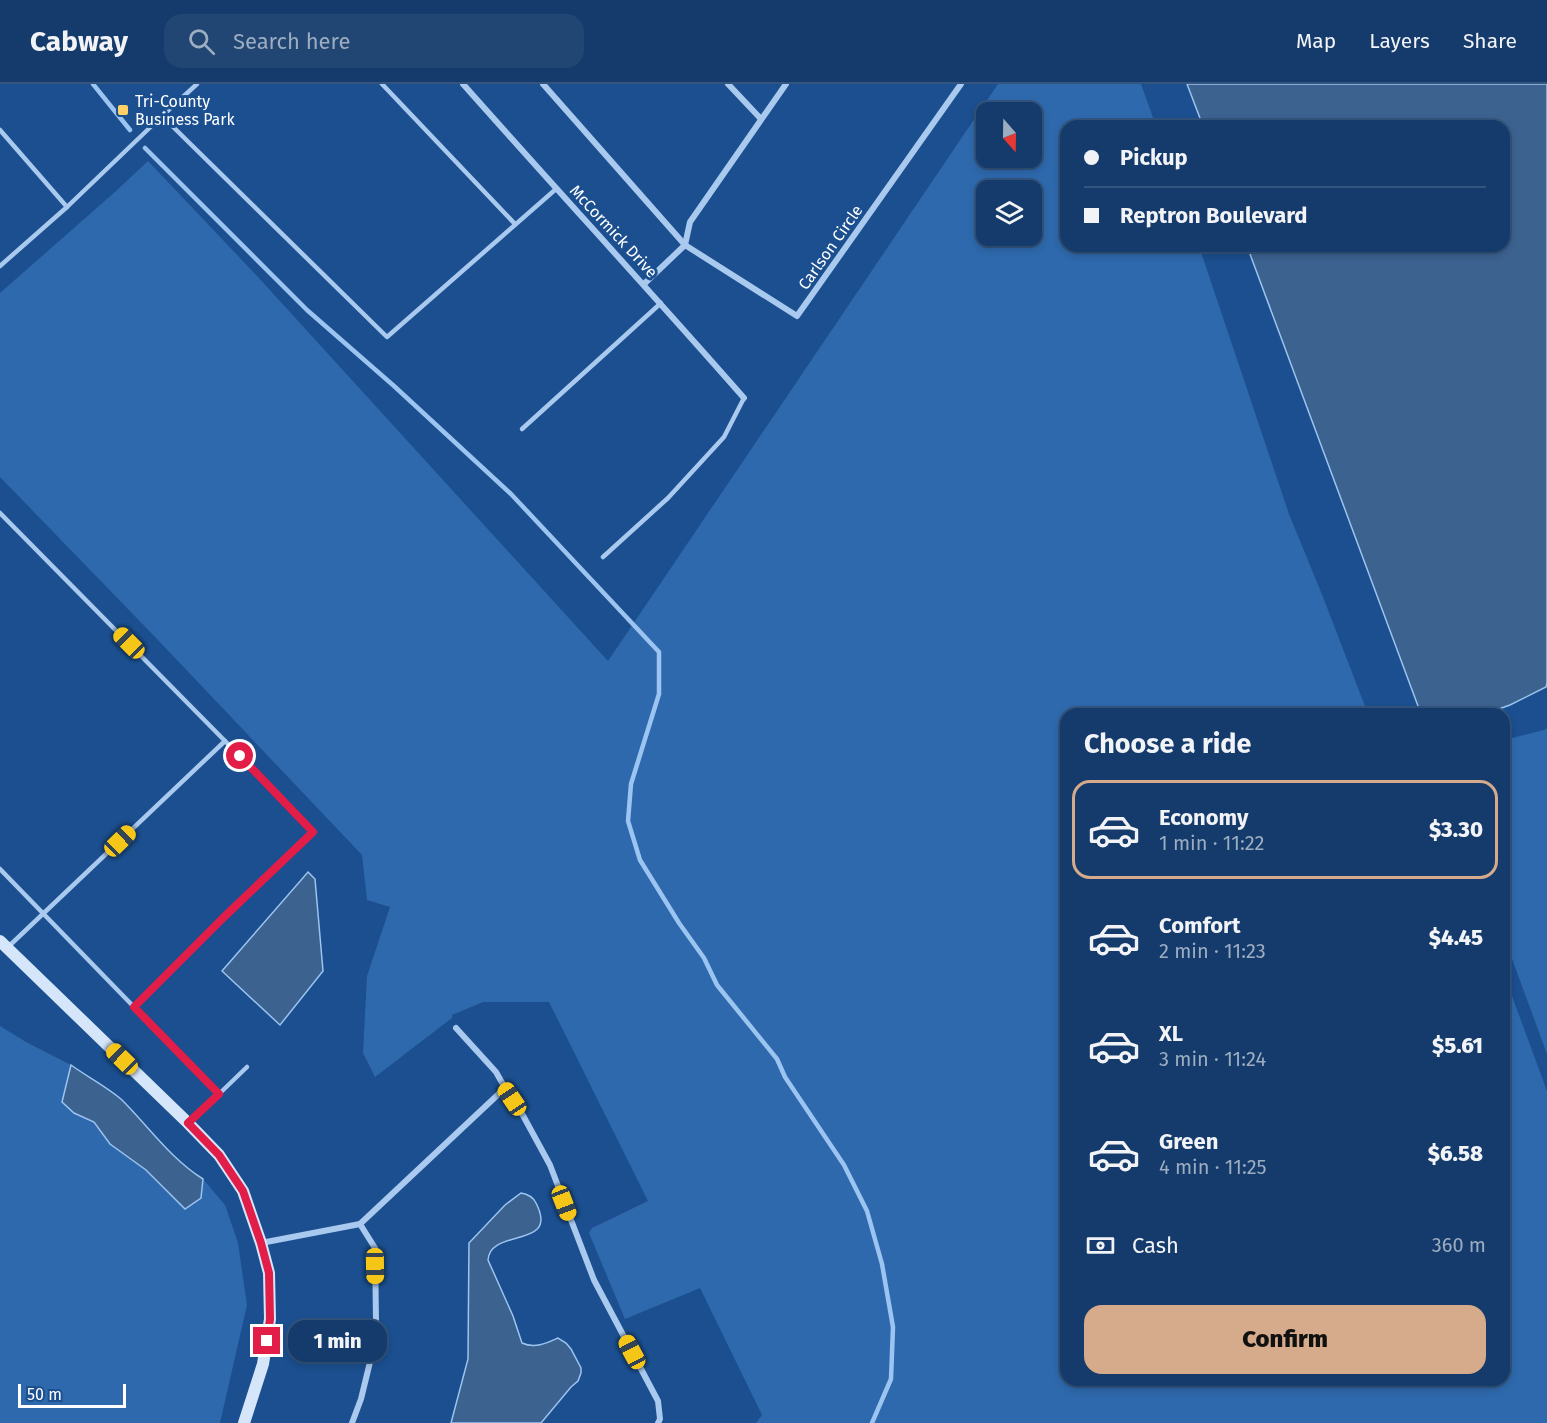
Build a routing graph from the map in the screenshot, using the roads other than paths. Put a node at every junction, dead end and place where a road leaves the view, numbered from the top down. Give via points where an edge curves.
1 (196, 84) edge
2 (382, 84) edge
3 (463, 84) edge
4 (543, 84) edge
5 (728, 84) edge
6 (786, 84) edge
7 (961, 84) edge
8 (162, 116) junction
9 (761, 119) junction
10 (0, 130) edge
11 (556, 189) junction
12 (66, 207) junction
13 (515, 224) junction
14 (685, 245) junction
15 (0, 266) edge
16 (644, 284) junction
17 (661, 303) junction
18 (744, 398) joint
19 (522, 429) dead end
20 (0, 513) edge
21 (603, 557) dead end
22 (225, 741) junction
23 (0, 869) edge
24 (44, 913) junction
25 (4, 945) edge
26 (134, 1007) junction
27 (456, 1028) dead end
28 (247, 1067) dead end
29 (505, 1088) junction
30 (219, 1094) junction
31 (188, 1123) junction
32 (360, 1224) junction
33 (261, 1243) junction
34 (244, 1423) edge
35 (352, 1423) edge
36 (658, 1423) edge

1 - 8 lane
2 - 13 lane
3 - 11 street, McCormick Drive
4 - 14 street, Carlson Circle
5 - 9 street
6 - 9 street
7 - 14 street, Carlson Circle via 797,316
8 - 12 lane
8 - 13 lane via 387,337
9 - 14 street via 690,222
10 - 12 lane
11 - 13 lane
11 - 16 street, McCormick Drive
12 - 15 lane
14 - 16 street
16 - 17 street, McCormick Drive
17 - 18 street, McCormick Drive
17 - 19 lane
18 - 21 lane via 724,437 668,498
20 - 22 lane
22 - 24 lane
22 - 26 lane via 313,832
23 - 24 lane
24 - 25 lane
24 - 26 lane
25 - 31 street
26 - 30 lane
27 - 29 street via 496,1072
28 - 30 lane
29 - 32 street
29 - 36 street via 550,1165 594,1280 658,1401
30 - 31 lane
31 - 33 street via 219,1155 243,1191
32 - 33 street
32 - 35 street via 375,1248 376,1321 371,1358
33 - 34 street via 269,1273 270,1319 263,1364

